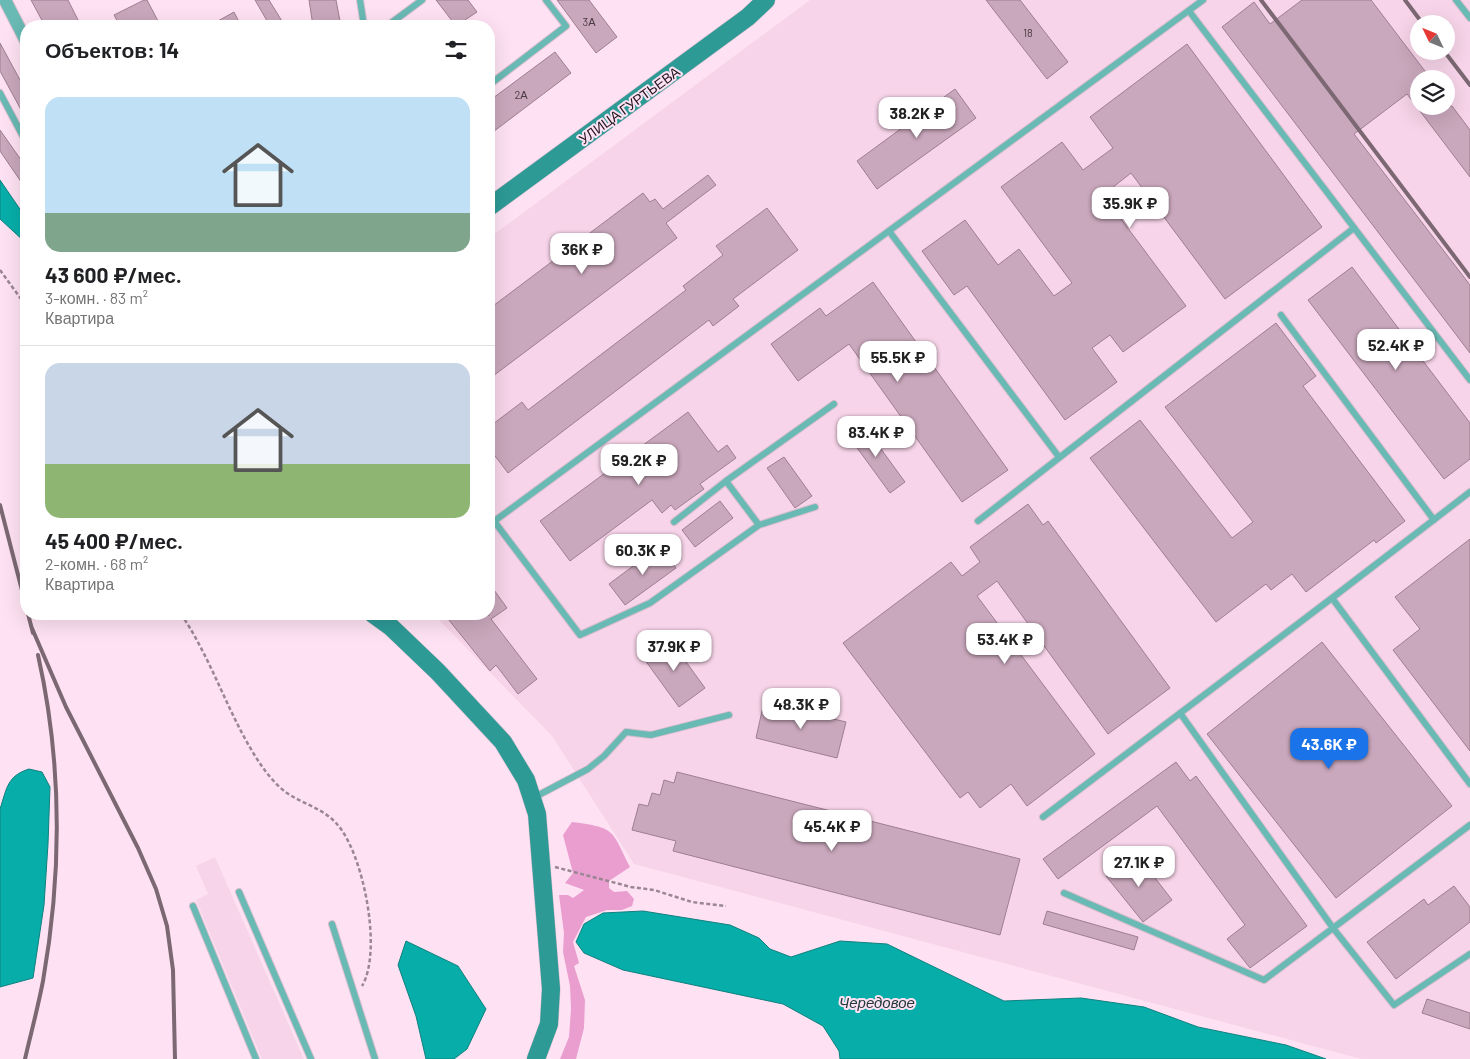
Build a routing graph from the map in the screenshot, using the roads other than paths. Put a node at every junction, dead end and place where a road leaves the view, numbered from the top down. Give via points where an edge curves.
1 (5, 0) edge
2 (360, 0) edge
3 (422, 0) edge
4 (546, 0) edge
5 (766, 0) edge
6 (1204, 0) edge
7 (1456, 0) edge
8 (1189, 11) junction
9 (1470, 18) edge
10 (363, 20) edge
11 (395, 20) edge
12 (20, 29) edge
13 (495, 80) edge
14 (0, 93) edge
15 (20, 131) edge
16 (495, 203) edge
17 (1354, 228) junction
18 (889, 231) junction
19 (1281, 316) dead end
20 (1470, 380) edge
21 (834, 404) dead end
22 (1059, 457) junction
23 (726, 482) junction
24 (1470, 492) edge
25 (815, 507) dead end
26 (495, 520) edge
27 (1434, 520) junction
28 (978, 521) dead end
29 (674, 522) dead end
30 (759, 525) junction
31 (495, 528) edge
32 (1332, 598) junction
33 (381, 620) edge
34 (396, 620) edge
35 (438, 672) junction
36 (1180, 713) junction
37 (729, 715) dead end
38 (1470, 784) edge
39 (532, 798) junction
40 (1043, 818) dead end
41 (1470, 825) edge
42 (239, 892) dead end
43 (1064, 893) dead end
44 (193, 906) dead end
45 (332, 924) dead end
46 (1333, 928) junction
47 (1470, 954) edge
48 (256, 1059) edge
49 (311, 1059) edge
50 (375, 1059) edge
51 (536, 1059) edge

1 - 12 street
2 - 10 lane
3 - 11 lane
4 - 13 lane via 566,26
5 - 16 main road, УЛИЦА ГУРТЬЕВА via 748,17
6 - 8 lane
7 - 9 lane
8 - 17 lane
8 - 18 lane
14 - 15 lane
17 - 20 lane
17 - 22 lane
18 - 22 lane
18 - 26 lane
19 - 27 lane
21 - 23 lane
22 - 28 lane
23 - 29 lane
23 - 30 lane
24 - 27 lane
25 - 30 lane
27 - 32 lane
30 - 31 lane via 650,603 580,634
32 - 36 lane
32 - 38 lane
33 - 35 main road
34 - 35 main road
35 - 39 main road via 503,742 526,780
36 - 40 lane
36 - 46 lane
37 - 39 lane via 651,735 626,732 588,769
39 - 51 main road via 537,814 551,989 549,1024
41 - 46 lane
42 - 49 lane
43 - 46 lane via 1264,980
44 - 48 lane
45 - 50 lane
46 - 47 lane via 1394,1005

